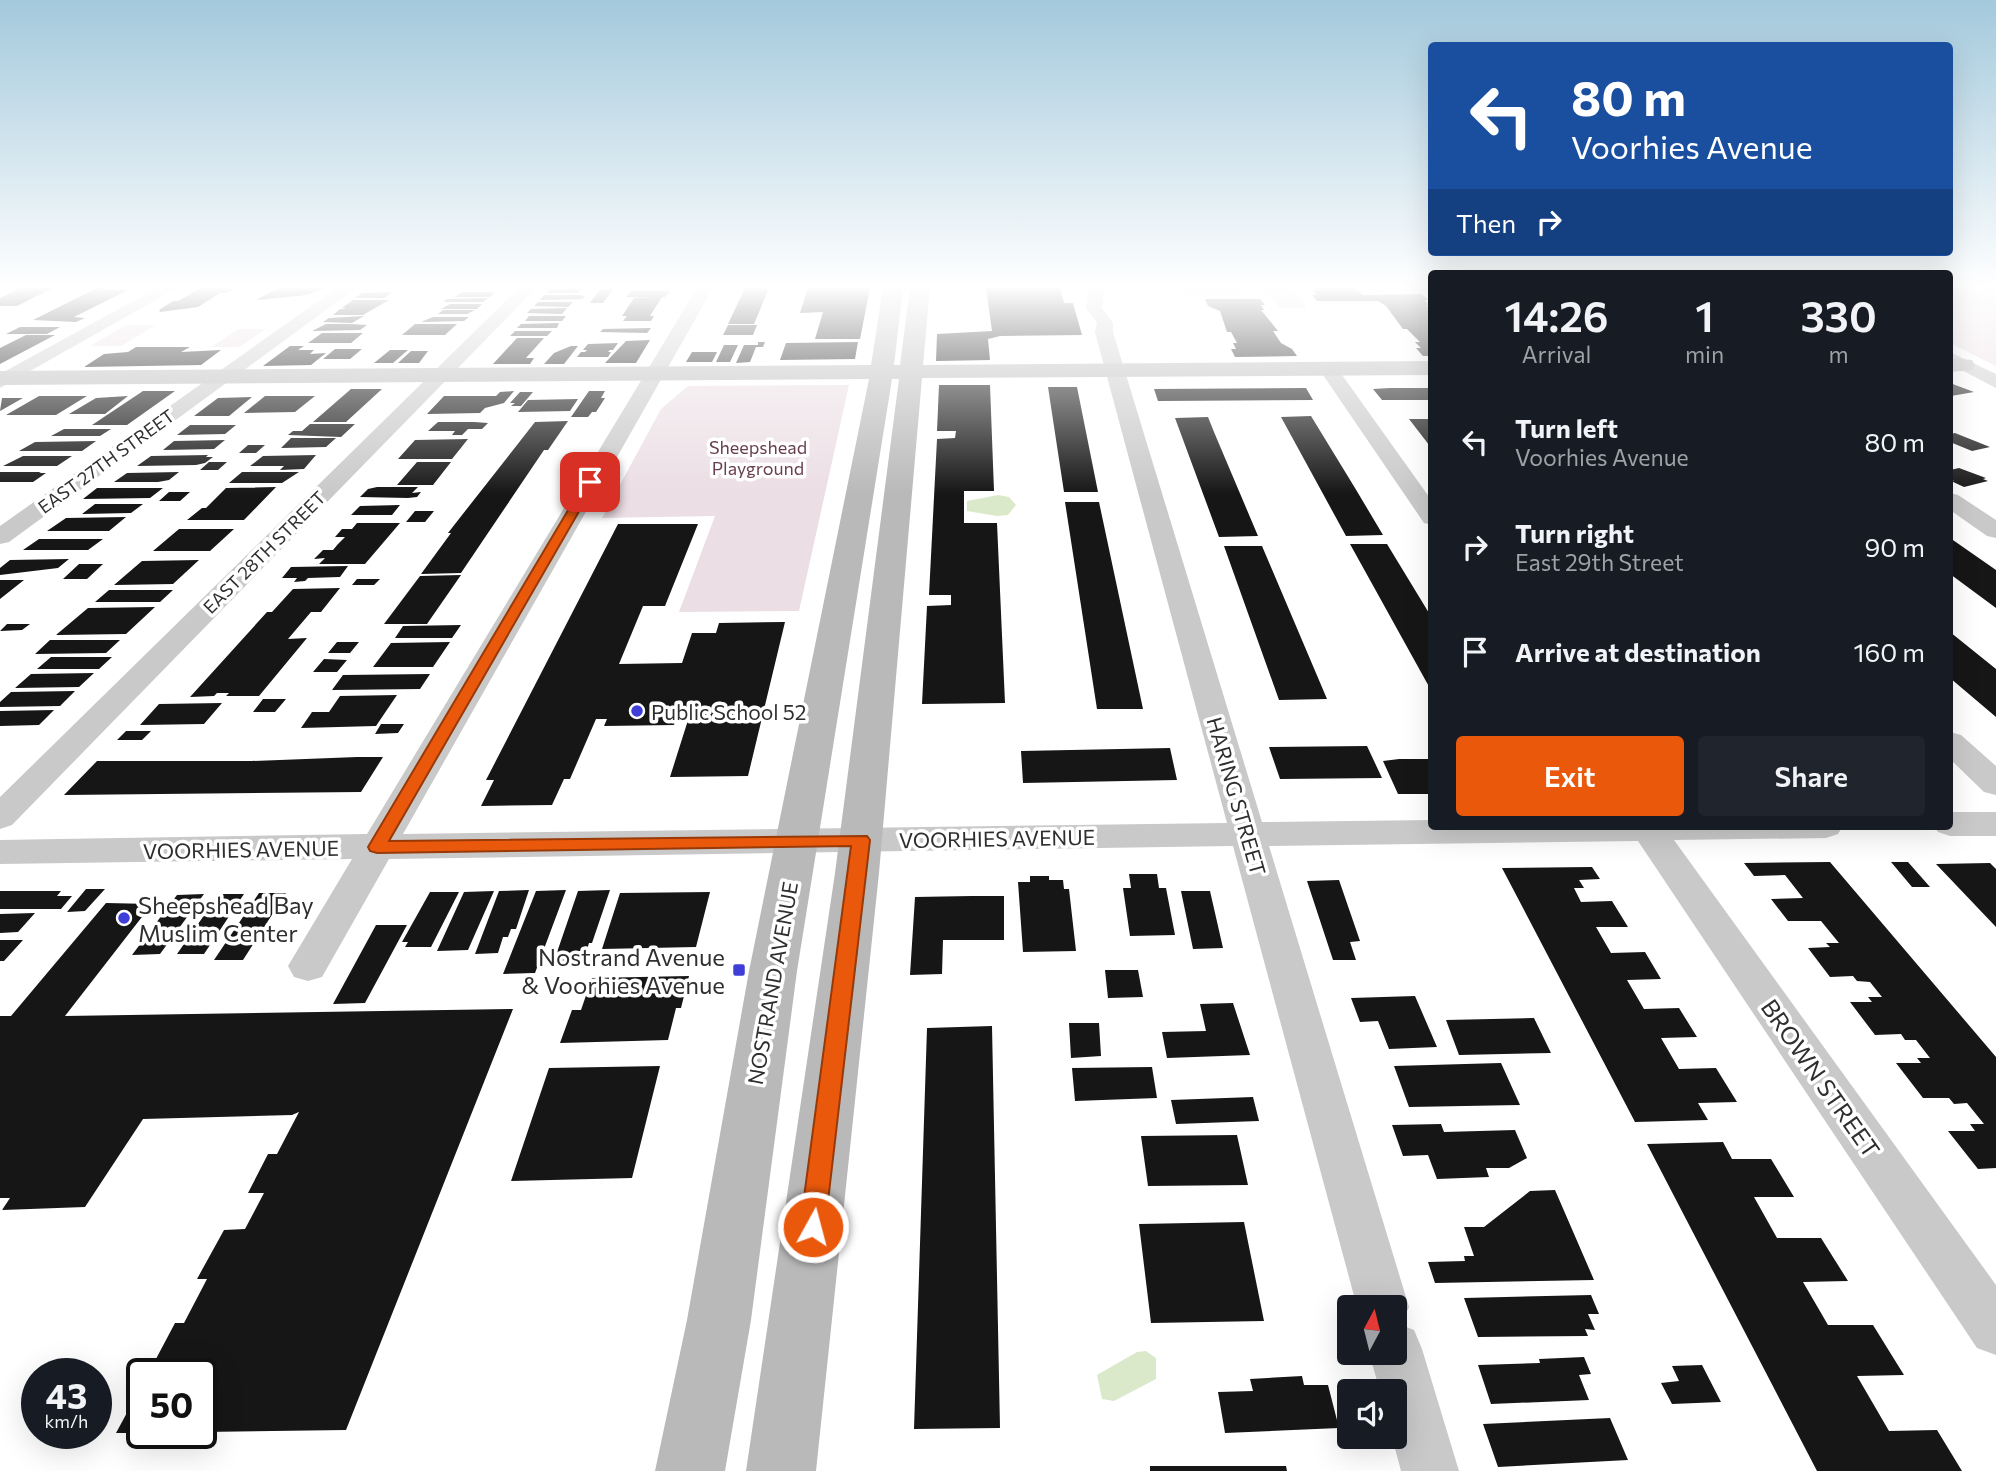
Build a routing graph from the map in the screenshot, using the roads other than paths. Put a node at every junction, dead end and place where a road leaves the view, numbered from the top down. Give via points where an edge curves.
1 (43, 357) edge
2 (252, 357) edge
3 (459, 357) edge
4 (664, 357) edge
5 (895, 357) edge
6 (900, 357) edge
7 (1111, 357) edge
8 (1954, 362) edge
9 (1428, 368) edge
10 (1328, 369) junction
11 (1115, 370) junction
12 (895, 372) junction
13 (654, 374) junction
14 (440, 375) junction
15 (223, 377) junction
16 (2, 379) edge
17 (1996, 382) edge
18 (1953, 502) edge
19 (1428, 512) edge
20 (1996, 531) edge
21 (0, 537) edge
22 (1953, 745) edge
23 (1996, 784) edge
24 (0, 817) edge
25 (1953, 824) edge
26 (1996, 824) edge
27 (1476, 830) edge
28 (1649, 830) edge
29 (1248, 834) junction
30 (861, 840) junction
31 (796, 841) junction
32 (377, 847) junction
33 (0, 852) edge
34 (308, 966) dead end
35 (1380, 1295) edge
36 (1996, 1329) edge
37 (1400, 1365) edge
38 (691, 1471) edge
39 (781, 1471) edge
40 (1430, 1471) edge

1 - 16 street
2 - 15 street, EAST 27TH STREET
3 - 14 street, EAST 28TH STREET
4 - 13 street
5 - 12 main road, NOSTRAND AVENUE
6 - 12 main road, NOSTRAND AVENUE
7 - 11 street, HARING STREET
8 - 17 street
9 - 10 main road
10 - 11 main road
10 - 19 street
11 - 12 main road
11 - 29 street, HARING STREET
12 - 13 main road
12 - 30 main road, NOSTRAND AVENUE
12 - 31 main road, NOSTRAND AVENUE
13 - 14 main road
13 - 32 street
14 - 15 main road
14 - 24 street, EAST 28TH STREET
15 - 16 main road
15 - 21 street, EAST 27TH STREET
18 - 20 street
22 - 23 street
25 - 26 street
27 - 29 street, VOORHIES AVENUE
28 - 36 street, BROWN STREET
29 - 30 street, VOORHIES AVENUE
29 - 35 street, HARING STREET
30 - 31 street, VOORHIES AVENUE
30 - 39 main road, NOSTRAND AVENUE
31 - 32 street, VOORHIES AVENUE
31 - 38 main road, NOSTRAND AVENUE
32 - 33 street, VOORHIES AVENUE
32 - 34 street
37 - 40 street

